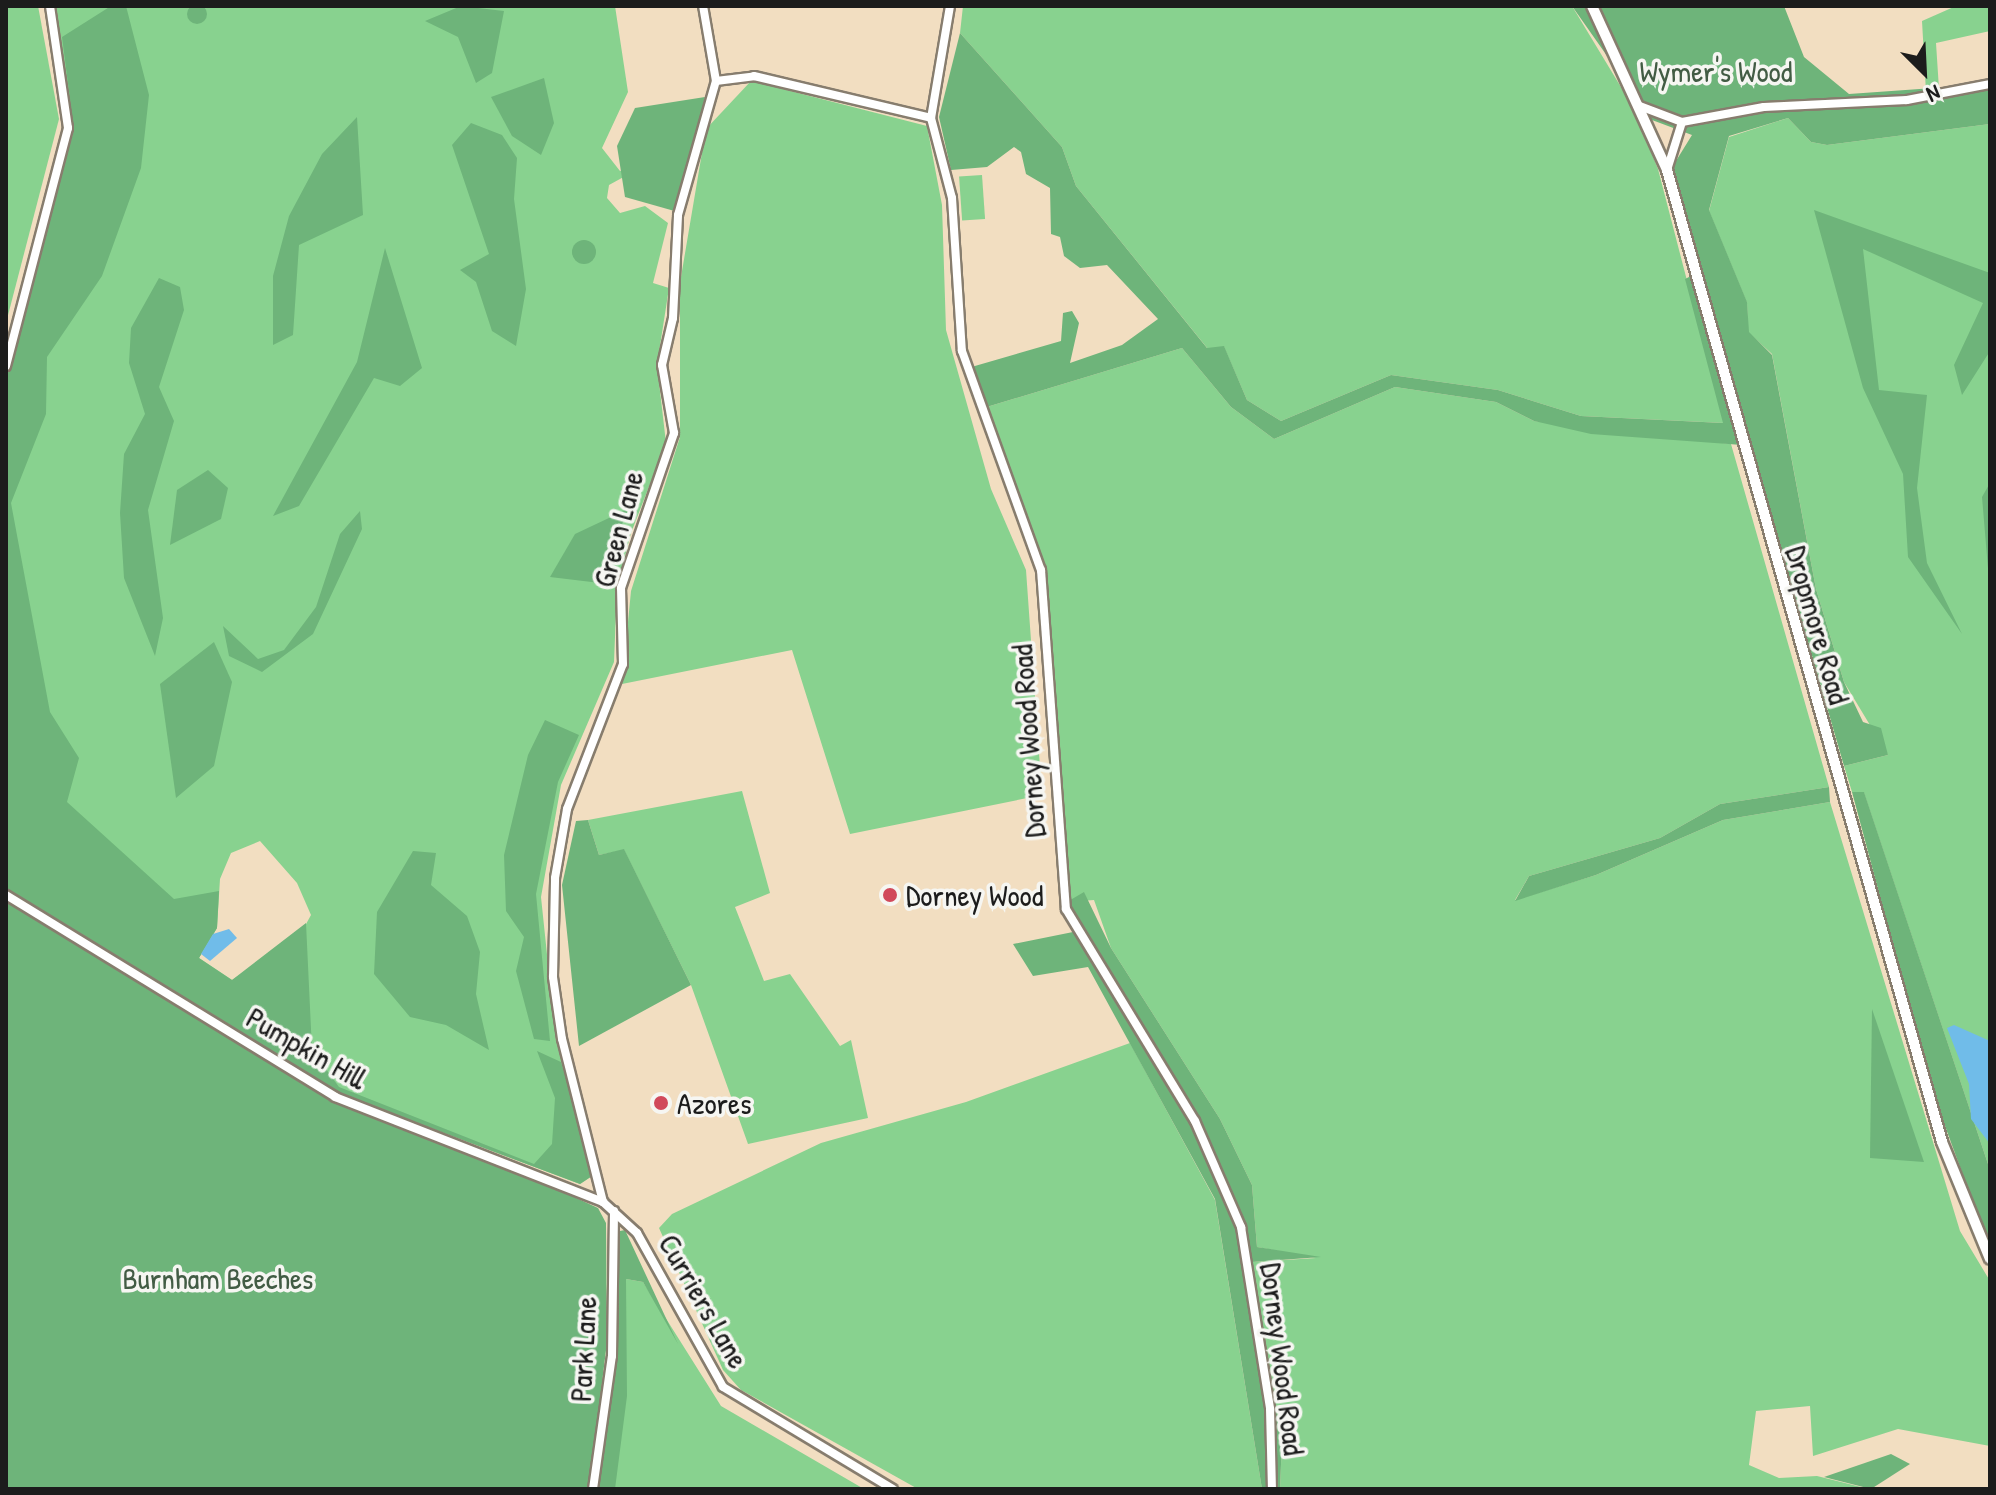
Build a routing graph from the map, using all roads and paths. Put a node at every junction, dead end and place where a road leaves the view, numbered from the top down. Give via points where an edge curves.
1 (50, 6) edge
2 (703, 6) edge
3 (950, 6) edge
4 (1592, 6) edge
5 (716, 81) junction
6 (1990, 84) edge
7 (1636, 105) junction
8 (931, 118) junction
9 (1682, 122) junction
10 (1667, 170) junction
11 (6, 366) edge
12 (6, 895) edge
13 (603, 1202) junction
14 (614, 1211) junction
15 (1990, 1259) edge
16 (593, 1489) edge
17 (893, 1489) edge
18 (1272, 1489) edge

1 - 11 street via 68,128
2 - 5 street, Green Lane
3 - 8 street, Dorney Wood Road
4 - 7 street, Dropmore Road
5 - 8 street via 754,76
5 - 13 street, Green Lane via 678,215 673,318 662,365 674,433 621,588 623,664 567,809 555,878 553,977 562,1039
6 - 9 street via 1907,100 1764,107
7 - 9 street
7 - 10 street, Dropmore Road
8 - 18 street, Dorney Wood Road via 952,198 962,351 1041,570 1066,909 1195,1121 1236,1215 1270,1409
9 - 10 street
10 - 15 street, Dropmore Road via 1937,1127
12 - 13 street, Pumpkin Hill via 335,1097
13 - 14 street, Curriers Lane
14 - 16 street, Park Lane via 612,1356
14 - 17 street, Curriers Lane via 637,1233 723,1387

